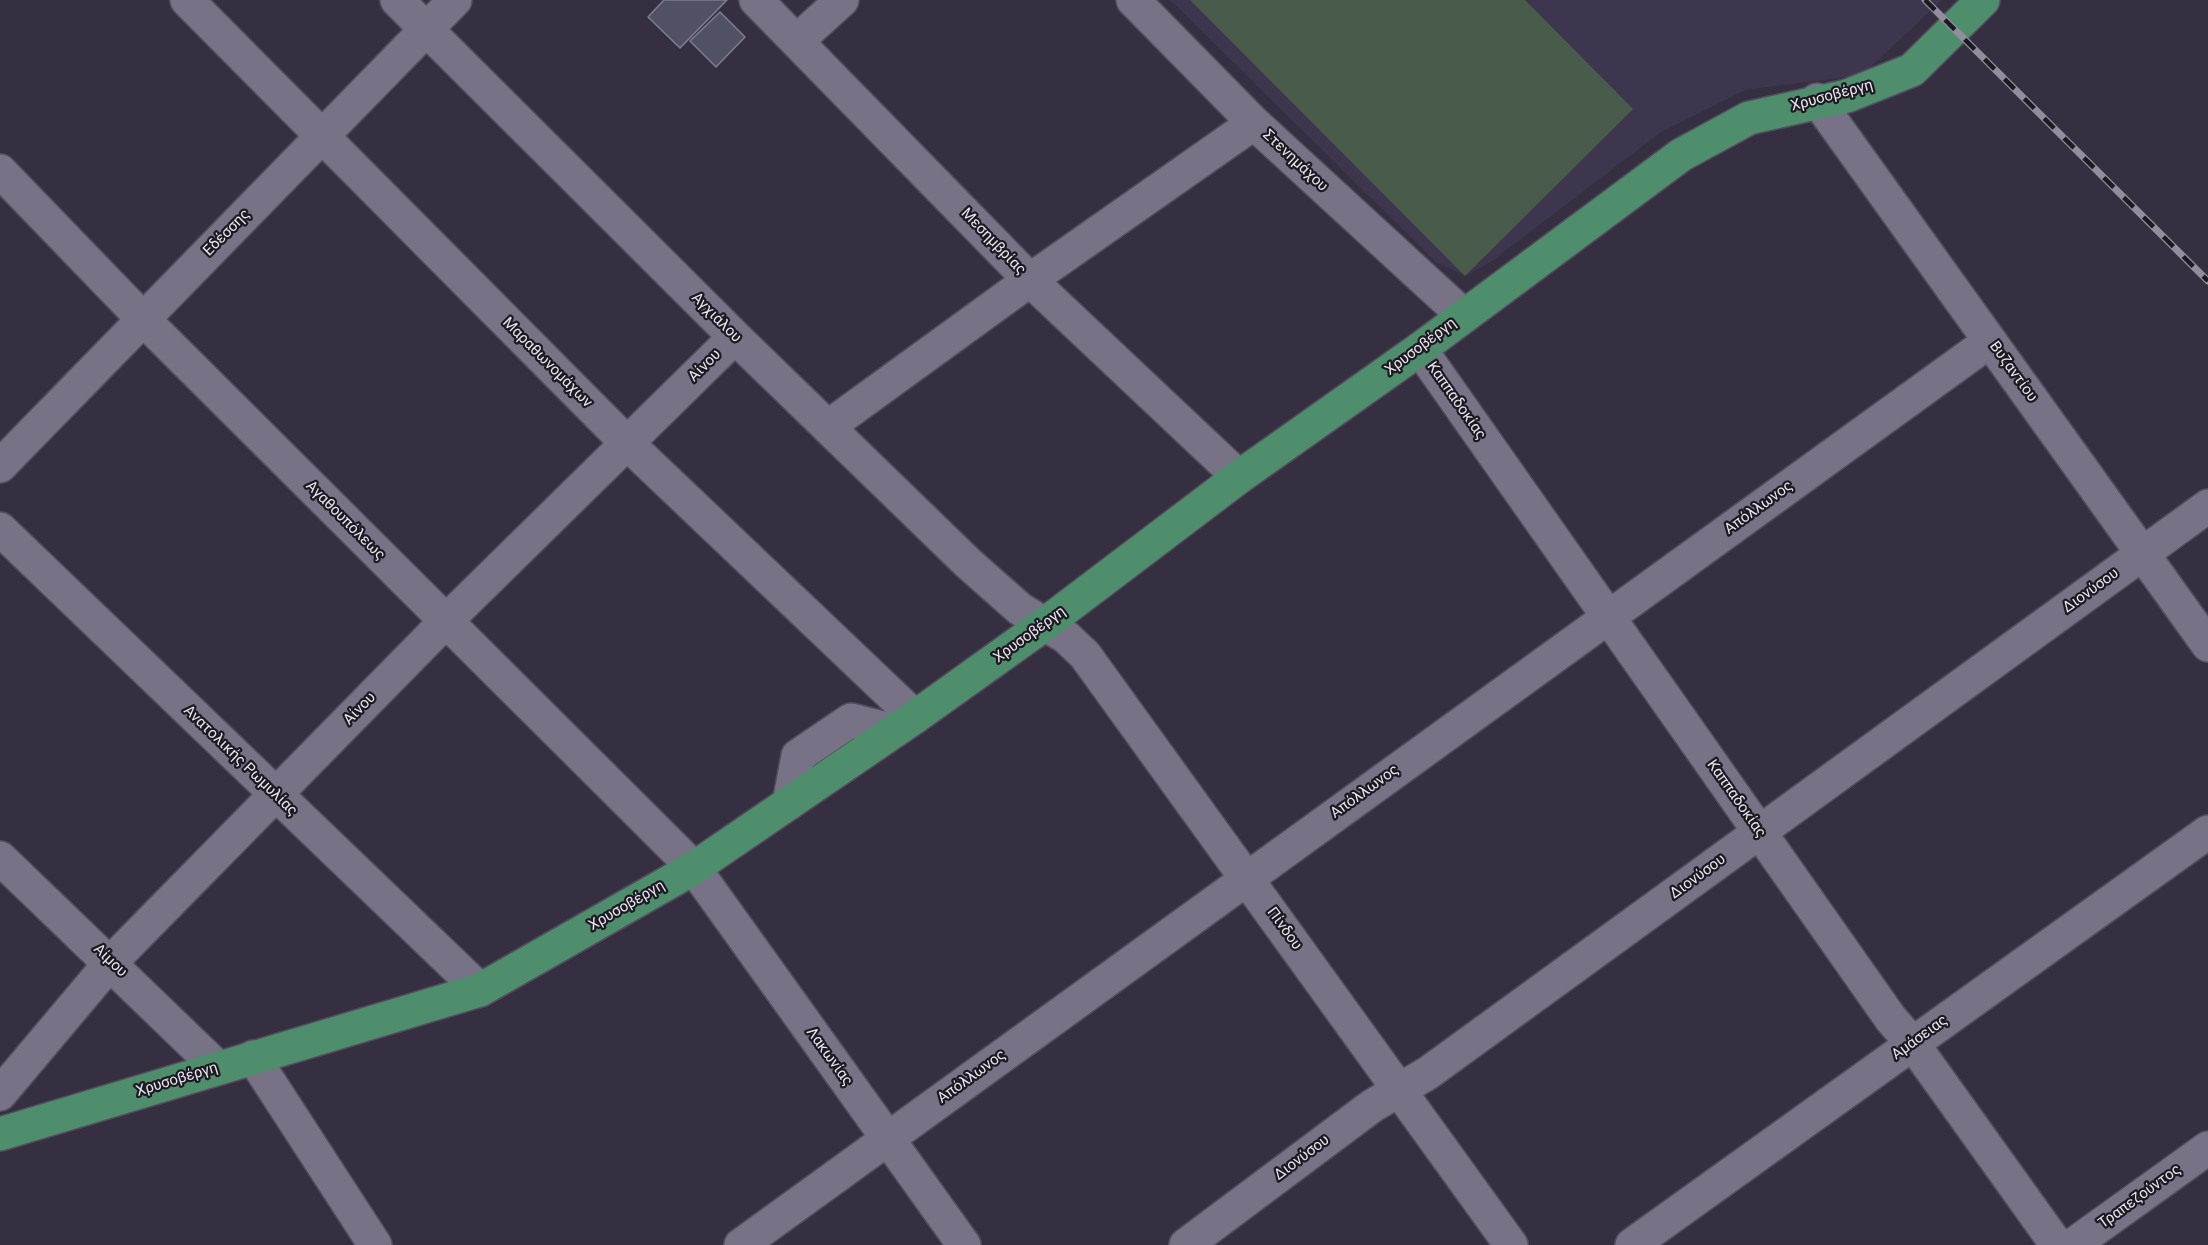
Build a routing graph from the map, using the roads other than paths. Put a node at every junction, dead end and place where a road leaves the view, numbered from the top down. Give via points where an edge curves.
1 (187, 0) edge
2 (397, 0) edge
3 (455, 0) edge
4 (756, 0) edge
5 (842, 0) edge
6 (1133, 0) edge
7 (1983, 0) edge
8 (427, 29) junction
9 (798, 40) junction
10 (1817, 100) junction
11 (1254, 123) junction
12 (322, 138) junction
13 (0, 171) edge
14 (1030, 280) junction
15 (1463, 315) junction
16 (142, 318) junction
17 (735, 337) junction
18 (1990, 341) junction
19 (1420, 349) junction
20 (829, 426) junction
21 (627, 443) junction
22 (0, 466) edge
23 (1239, 477) junction
24 (2208, 506) edge
25 (0, 529) edge
26 (2143, 554) junction
27 (1608, 617) junction
28 (446, 621) junction
29 (1046, 624) junction
30 (2208, 645) edge
31 (905, 724) junction
32 (276, 796) junction
33 (1759, 832) junction
34 (2208, 832) edge
35 (0, 858) edge
36 (694, 868) junction
37 (1247, 877) junction
38 (111, 962) junction
39 (480, 990) junction
40 (1912, 1044) junction
41 (253, 1057) junction
42 (218, 1068) junction
43 (1400, 1091) junction
44 (0, 1095) edge
45 (0, 1134) edge
46 (888, 1138) junction
47 (2208, 1148) edge
48 (375, 1245) edge
49 (741, 1245) edge
50 (964, 1245) edge
51 (1186, 1245) edge
52 (1511, 1245) edge
53 (1632, 1245) edge
54 (2057, 1245) edge
55 (2073, 1245) edge

1 - 12 street, Μαραθωνομάχων
2 - 8 street, Αγχιάλου
3 - 8 street, Εδέσσης
4 - 9 street, Μεσημβρίας
5 - 9 street
6 - 11 street, Στενημάχου
7 - 10 main road, Χρυσοβέργη via 1912,70 1858,92
8 - 12 street, Εδέσσης
8 - 17 street, Αγχιάλου
9 - 14 street, Μεσημβρίας
10 - 15 main road, Χρυσοβέργη via 1749,118 1681,155
10 - 18 street, Βυζαντίου
11 - 14 street
11 - 15 street, Στενημάχου
12 - 16 street, Εδέσσης
12 - 21 street, Μαραθωνομάχων
13 - 16 street, Αγαθουπόλεως
14 - 20 street
14 - 23 street, Μεσημβρίας
15 - 19 main road, Χρυσοβέργη
16 - 22 street, Εδέσσης
16 - 28 street, Αγαθουπόλεως
17 - 20 street, Αγχιάλου
17 - 21 street, Αίνου
18 - 26 street, Βυζαντίου
18 - 27 street, Απόλλωνος
19 - 23 main road, Χρυσοβέργη
19 - 27 street, Καππαδοκίας
20 - 29 street, Αγχιάλου via 1000,592
21 - 28 street, Αίνου
21 - 31 street, Μαραθωνομάχων
23 - 29 main road, Χρυσοβέργη
24 - 26 street, Διονύσου
25 - 32 street, Ανατολικής Ρωμυλίας
26 - 30 street, Βυζαντίου
26 - 33 street, Διονύσου
27 - 33 street, Καππαδοκίας
27 - 37 street, Απόλλωνος
28 - 32 street, Αίνου
28 - 36 street, Αγαθουπόλεως
29 - 31 main road, Χρυσοβέργη
29 - 37 street, Πίνδου via 1066,637 1091,663
31 - 36 main road, Χρυσοβέργη
32 - 38 street, Αίνου
32 - 39 street, Ανατολικής Ρωμυλίας
33 - 40 street, Καππαδοκίας
33 - 43 street, Διονύσου
34 - 40 street, Αμάσειας
35 - 38 street, Αίμου
36 - 39 main road, Χρυσοβέργη
36 - 46 street, Λακωνίας
37 - 43 street, Πίνδου
37 - 46 street, Απόλλωνος
38 - 42 street, Αίμου
38 - 44 street, Αίνου
39 - 41 main road, Χρυσοβέργη
40 - 53 street, Αμάσειας
40 - 54 street, Καππαδοκίας
41 - 42 main road, Χρυσοβέργη
41 - 48 street
42 - 45 main road, Χρυσοβέργη
43 - 51 street, Διονύσου via 1372,1106
43 - 52 street, Πίνδου
46 - 49 street, Απόλλωνος
46 - 50 street, Λακωνίας
47 - 55 street, Τραπεζούντος

